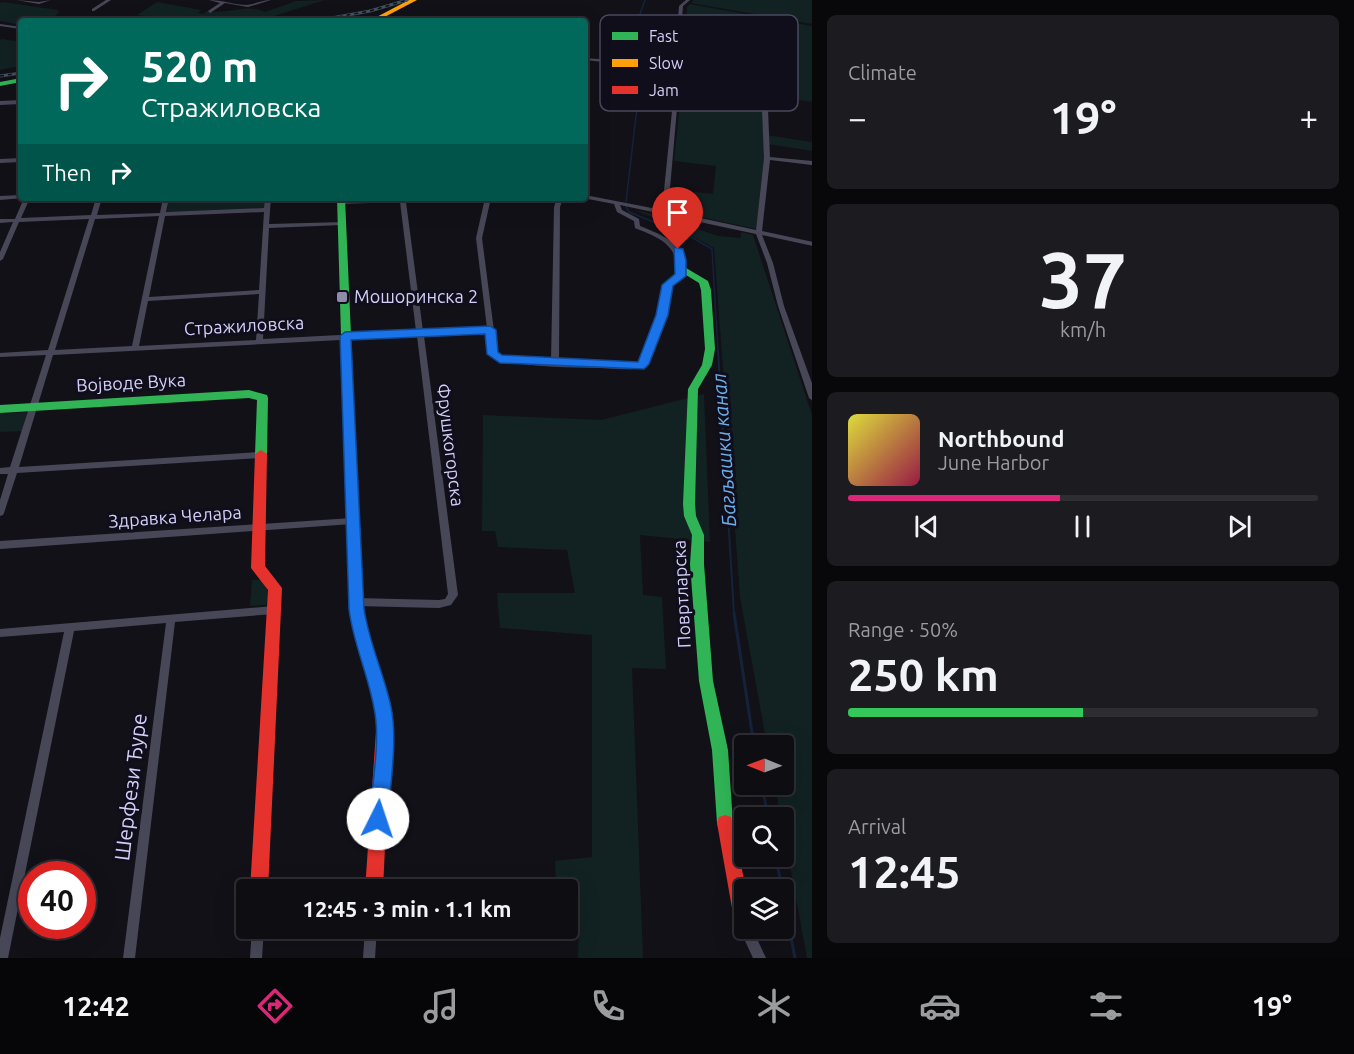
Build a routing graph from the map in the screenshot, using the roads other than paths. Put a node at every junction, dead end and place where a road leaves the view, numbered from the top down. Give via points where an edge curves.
1 (18, 0) edge
2 (49, 0) edge
3 (109, 0) edge
4 (211, 0) edge
5 (269, 0) edge
6 (414, 0) edge
7 (688, 0) edge
8 (226, 1) edge
9 (93, 10) dead end
10 (210, 12) dead end
11 (680, 15) edge
12 (378, 18) edge
13 (0, 25) edge
14 (18, 28) edge
15 (18, 81) edge
16 (0, 84) edge
17 (18, 102) edge
18 (0, 103) edge
19 (674, 111) edge
20 (765, 111) edge
21 (767, 158) junction
22 (18, 160) edge
23 (0, 161) edge
24 (812, 163) edge
25 (18, 197) edge
26 (588, 197) edge
27 (0, 198) edge
28 (26, 201) edge
29 (98, 201) edge
30 (165, 201) edge
31 (268, 201) edge
32 (341, 201) edge
33 (403, 201) edge
34 (487, 201) edge
35 (559, 201) edge
36 (616, 202) junction
37 (268, 210) junction
38 (665, 212) junction
39 (162, 214) junction
40 (93, 217) junction
41 (18, 220) junction
42 (0, 221) edge
43 (342, 223) junction
44 (267, 225) junction
45 (759, 232) junction
46 (812, 244) edge
47 (0, 259) edge
48 (683, 272) junction
49 (262, 292) junction
50 (145, 299) junction
51 (490, 330) junction
52 (419, 333) junction
53 (345, 336) junction
54 (259, 341) junction
55 (135, 347) junction
56 (50, 352) junction
57 (0, 355) edge
58 (555, 362) junction
59 (812, 396) edge
60 (33, 407) junction
61 (0, 410) edge
62 (262, 455) junction
63 (0, 471) edge
64 (14, 471) junction
65 (0, 513) edge
66 (352, 521) junction
67 (260, 527) junction
68 (0, 545) edge
69 (356, 602) junction
70 (274, 610) junction
71 (171, 620) junction
72 (70, 628) junction
73 (0, 633) edge
74 (261, 879) edge
75 (375, 879) edge
76 (736, 879) edge
77 (257, 939) edge
78 (370, 939) edge
79 (751, 939) edge
80 (2, 958) edge
81 (129, 958) edge
82 (256, 958) edge
83 (369, 958) edge
84 (760, 958) edge

1 - 2 street
3 - 9 street
4 - 8 street
5 - 8 street via 243,5
6 - 12 street
7 - 11 street via 681,6
8 - 10 street
13 - 14 street
15 - 16 street
17 - 18 street
19 - 38 street
20 - 21 street
21 - 24 street
21 - 45 street
22 - 23 street
25 - 27 street
26 - 36 street
28 - 41 street
29 - 40 street
30 - 39 street
31 - 37 street
32 - 43 street
33 - 52 street, Фрушкогорска
34 - 51 street via 479,238
35 - 58 street
36 - 38 street
36 - 48 street, Повртларска via 619,212 635,219 637,226 675,247
37 - 39 street
37 - 44 street
38 - 45 street
39 - 40 street
39 - 50 street
40 - 41 street
40 - 56 street
41 - 42 street
41 - 47 street
43 - 44 street
43 - 53 street
44 - 49 street
45 - 46 street
45 - 59 street
48 - 58 street via 668,285 662,315 643,364
48 - 76 street, Повртларска via 705,283 709,356 693,390 688,483 690,516 699,535 696,558 705,681 720,750 722,809
49 - 50 street
49 - 54 street
50 - 55 street
51 - 52 street, Стражиловска
51 - 58 street via 492,354 502,359
52 - 53 street, Стражиловска
52 - 69 street, Фрушкогорска via 452,598 439,604
53 - 54 street, Стражиловска
53 - 66 street
54 - 55 street, Стражиловска
55 - 56 street, Стражиловска
56 - 57 street, Стражиловска
56 - 60 street
60 - 61 street, Војводе Вука
60 - 62 street, Војводе Вука via 255,394 263,398
60 - 64 street
62 - 64 street
62 - 67 street
63 - 64 street
64 - 65 street
66 - 67 street, Здравка Челара
66 - 69 street
67 - 68 street, Здравка Челара
67 - 70 street via 258,568 275,588
69 - 75 street via 385,725
70 - 71 street
70 - 74 street
71 - 72 street
71 - 81 street, Шерфези Ђуре
72 - 73 street
72 - 80 street
77 - 82 street
78 - 83 street
79 - 84 street, Повртларска

